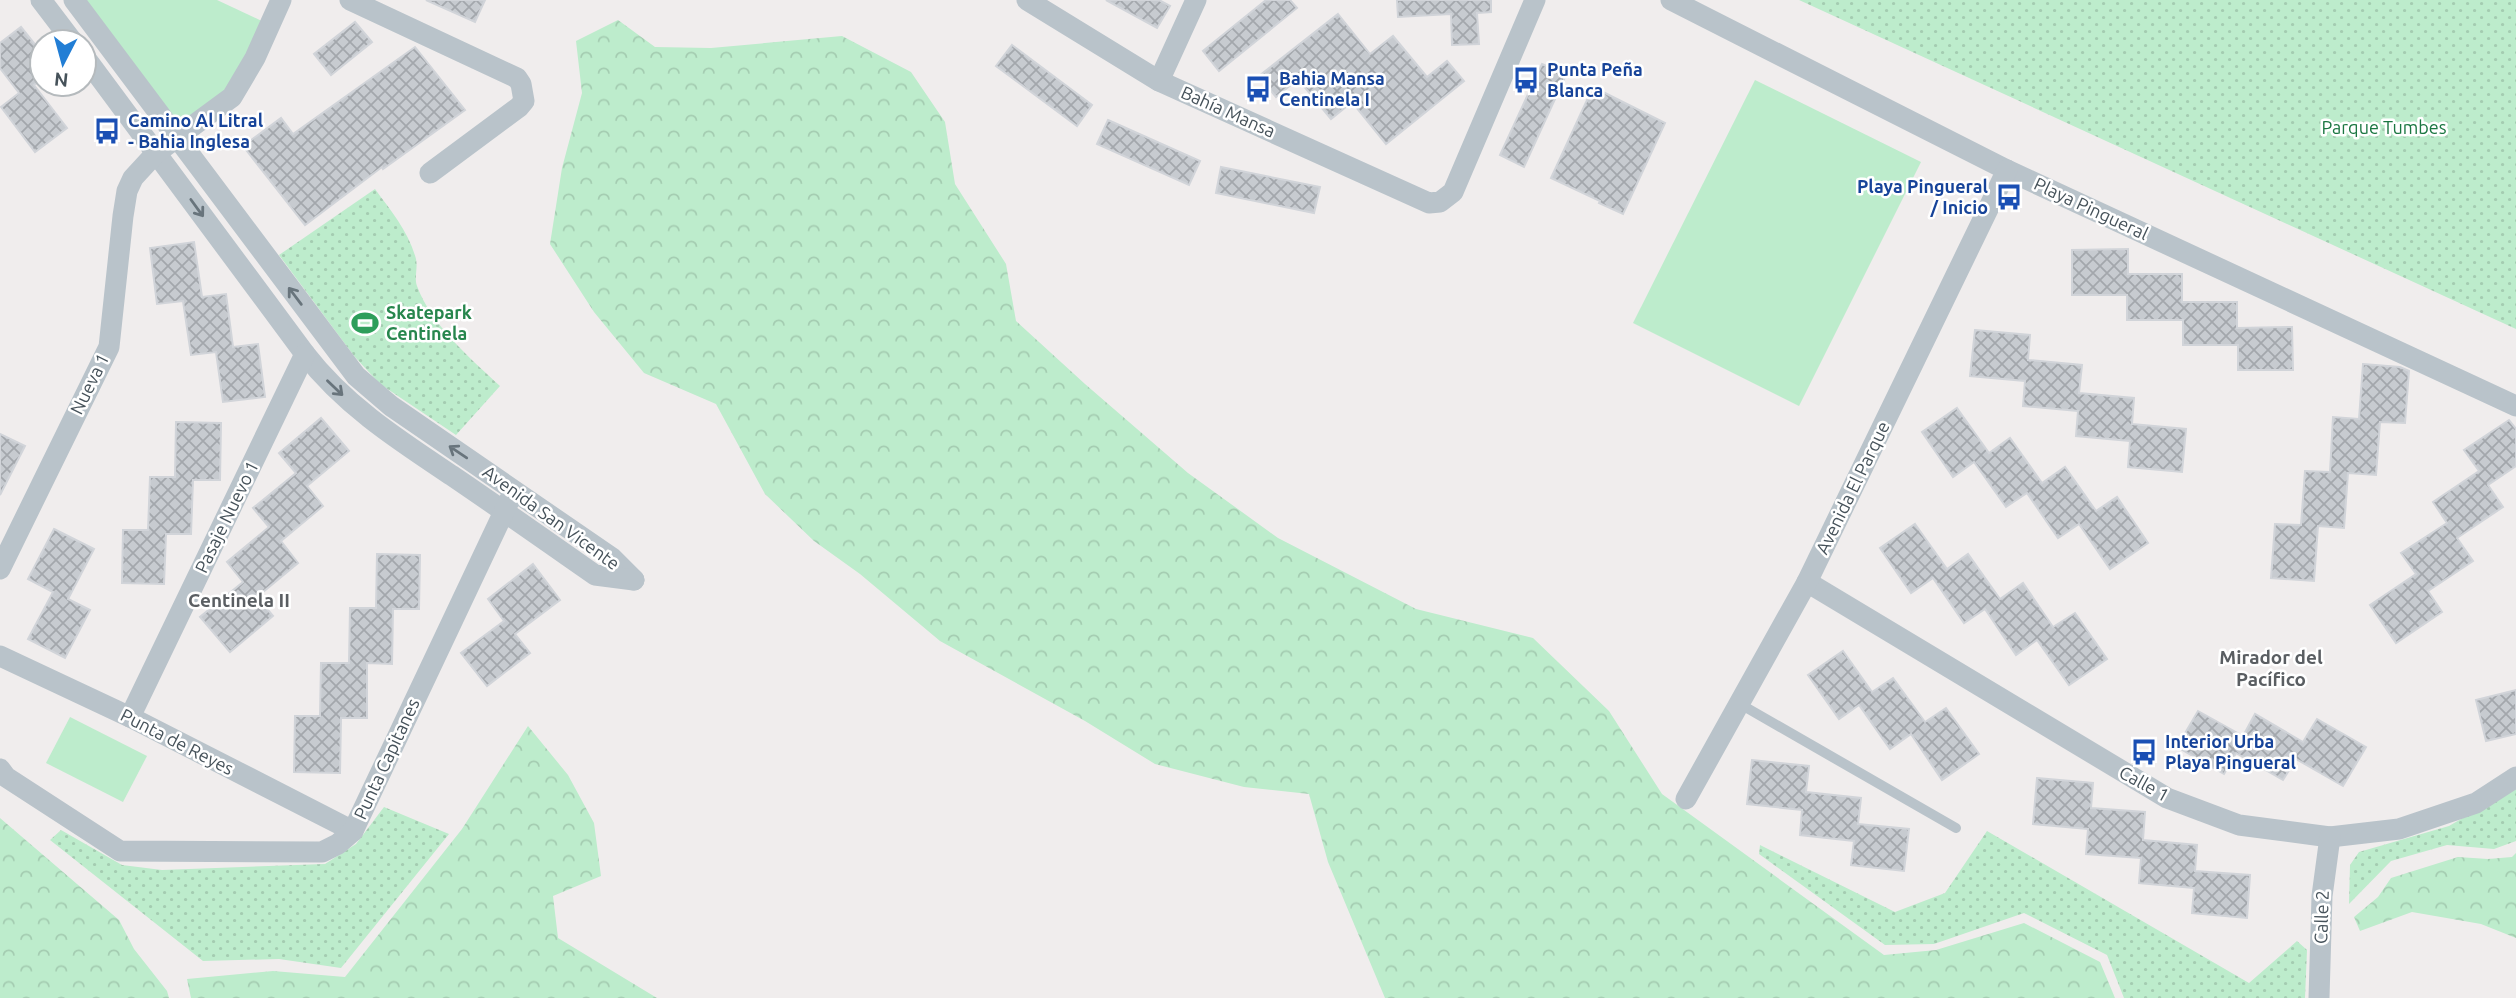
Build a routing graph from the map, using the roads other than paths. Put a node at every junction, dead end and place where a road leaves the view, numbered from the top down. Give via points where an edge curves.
1 (41, 0) edge
2 (74, 0) edge
3 (281, 0) edge
4 (350, 0) edge
5 (1027, 0) edge
6 (1196, 0) edge
7 (1535, 0) edge
8 (1671, 0) edge
9 (62, 28) edge
10 (98, 75) edge
11 (1159, 81) junction
12 (177, 138) junction
13 (156, 153) junction
14 (2007, 170) junction
15 (430, 173) dead end
16 (305, 354) junction
17 (2516, 406) edge
18 (514, 491) junction
19 (504, 511) junction
20 (0, 569) edge
21 (1807, 582) junction
22 (0, 656) edge
23 (1740, 704) junction
24 (130, 717) junction
25 (0, 769) edge
26 (2516, 777) edge
27 (1686, 799) dead end
28 (1956, 828) dead end
29 (353, 831) junction
30 (2330, 837) junction
31 (2319, 998) edge

1 - 9 street
2 - 12 street, Avenida San Vicente
3 - 12 street, Nueva 1 via 232,97
4 - 15 street via 517,78 521,84 524,102 519,107
5 - 11 street, Bahía Mansa
6 - 11 street
7 - 11 street, Bahía Mansa via 1453,192 1440,202 1429,203
8 - 14 street, Playa Pingueral
10 - 13 street, Avenida San Vicente
12 - 13 street, Nueva 1
18 -> 12 street, Avenida San Vicente via 391,406 356,376
13 -> 16 street, Avenida San Vicente
13 - 20 street, Nueva 1 via 127,191 109,347
14 - 17 street, Playa Pingueral
14 - 21 street, Avenida El Parque
16 -> 19 street, Avenida San Vicente via 346,399
16 - 24 street, Pasaje Nuevo 1
18 - 19 street, Punta Capitanes
18 - 19 street, Avenida San Vicente via 612,558 634,580 595,575
19 - 29 street, Punta Capitanes
21 - 23 street, Avenida El Parque
21 - 30 street, Calle 1 via 2167,798 2239,825
22 - 24 street, Punta de Reyes
23 - 27 street, Avenida El Parque
23 - 28 lane
24 - 29 street, Punta de Reyes
25 - 29 street, Punta Capitanes via 120,851 322,852
26 - 30 street, Calle 1 via 2476,803 2399,829
30 - 31 street, Calle 2 via 2322,896

